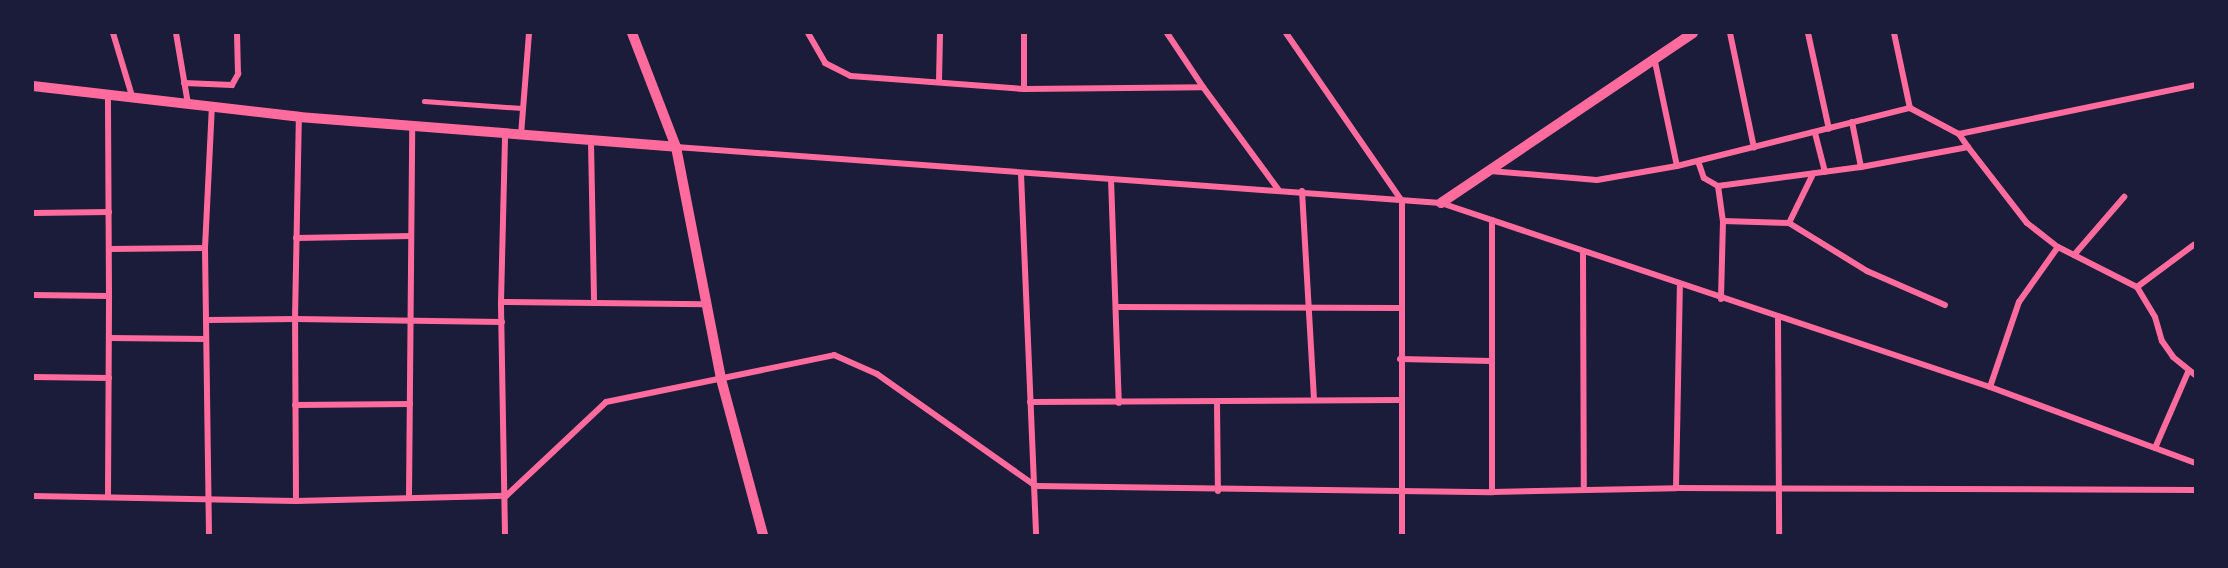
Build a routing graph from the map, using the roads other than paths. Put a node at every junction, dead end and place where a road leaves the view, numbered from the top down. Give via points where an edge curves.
1 (113, 33) edge
2 (176, 33) edge
3 (237, 33) edge
4 (529, 33) edge
5 (632, 33) edge
6 (808, 33) edge
7 (940, 33) edge
8 (1024, 33) edge
9 (1167, 33) edge
10 (1286, 33) edge
11 (1693, 33) edge
12 (1730, 33) edge
13 (1808, 33) edge
14 (1894, 33) edge
15 (1654, 57) junction
16 (184, 82) junction
17 (939, 82) junction
18 (2195, 85) edge
19 (33, 86) edge
20 (1203, 87) junction
21 (1024, 89) junction
22 (108, 93) junction
23 (132, 96) junction
24 (424, 101) dead end
25 (188, 104) junction
26 (212, 106) junction
27 (522, 108) junction
28 (1910, 108) junction
29 (299, 117) junction
30 (1852, 122) junction
31 (412, 127) junction
32 (1829, 129) junction
33 (1815, 133) junction
34 (506, 134) junction
35 (1959, 134) junction
36 (520, 135) junction
37 (591, 142) junction
38 (676, 147) junction
39 (1968, 147) junction
40 (1754, 148) junction
41 (1698, 161) junction
42 (1677, 166) junction
43 (1861, 167) junction
44 (1484, 171) junction
45 (1825, 172) junction
46 (1021, 174) junction
47 (1813, 174) junction
48 (1111, 179) junction
49 (1718, 186) junction
50 (1278, 189) junction
51 (1302, 191) junction
52 (2124, 197) dead end
53 (1402, 201) junction
54 (1441, 203) junction
55 (109, 212) junction
56 (33, 213) edge
57 (1492, 220) junction
58 (1723, 221) junction
59 (1789, 223) junction
60 (411, 237) junction
61 (296, 238) junction
62 (2195, 244) edge
63 (2058, 246) junction
64 (205, 248) junction
65 (109, 249) junction
66 (1583, 252) junction
67 (2074, 255) junction
68 (1680, 286) junction
69 (2137, 287) junction
70 (33, 296) edge
71 (109, 296) junction
72 (1721, 299) junction
73 (501, 302) junction
74 (594, 302) junction
75 (705, 304) junction
76 (1945, 305) dead end
77 (1116, 307) junction
78 (1399, 308) junction
79 (1309, 310) junction
80 (1778, 318) junction
81 (295, 319) junction
82 (207, 321) junction
83 (411, 321) junction
84 (502, 322) junction
85 (109, 338) junction
86 (206, 339) junction
87 (1400, 359) junction
88 (1491, 361) junction
89 (2188, 372) junction
90 (2195, 375) edge
91 (33, 377) edge
92 (109, 378) junction
93 (721, 379) junction
94 (1990, 387) junction
95 (1314, 400) junction
96 (1400, 400) junction
97 (1030, 402) junction
98 (1119, 402) junction
99 (1217, 402) junction
100 (410, 404) junction
101 (295, 405) junction
102 (2155, 448) junction
103 (2195, 463) edge
104 (1036, 486) junction
105 (1676, 488) junction
106 (1777, 489) junction
107 (1584, 490) junction
108 (2195, 490) edge
109 (1218, 491) junction
110 (1401, 492) junction
111 (1492, 492) junction
112 (108, 495) junction
113 (33, 496) edge
114 (506, 496) junction
115 (409, 498) junction
116 (208, 499) junction
117 (296, 501) junction
118 (209, 535) edge
119 (505, 535) edge
120 (763, 535) edge
121 (1036, 535) edge
122 (1402, 535) edge
123 (1779, 535) edge

1 - 23 street
2 - 16 street
3 - 16 street via 237,74 232,85
4 - 27 street
5 - 38 street
6 - 17 street via 815,52 836,71 851,76
7 - 17 street
8 - 21 street
9 - 20 street
10 - 53 street
11 - 15 street
12 - 40 street
13 - 32 street
14 - 28 street
15 - 42 street
15 - 44 street
16 - 25 street
17 - 21 street
18 - 35 street
19 - 22 street
20 - 21 street
20 - 50 street
22 - 23 street
22 - 55 street
23 - 25 street
24 - 27 lane
25 - 26 street
26 - 29 street
26 - 64 street
27 - 36 street
28 - 30 street
28 - 35 street
29 - 31 street
29 - 61 street
30 - 32 street
30 - 43 street
31 - 34 street
31 - 60 street
32 - 33 street
33 - 40 street
33 - 45 street
34 - 36 street
34 - 73 street
35 - 39 street
36 - 37 street
37 - 38 street
37 - 74 street
38 - 46 street
38 - 75 street
39 - 43 street
39 - 63 street via 2027,223
40 - 41 street
41 - 42 street
41 - 49 street via 1704,178
42 - 44 street via 1597,180
43 - 45 street
44 - 54 street
45 - 47 street
46 - 48 street
46 - 97 street
47 - 49 street
47 - 59 street
48 - 50 street
48 - 77 street
49 - 58 street
50 - 51 street
51 - 53 street
51 - 79 street
52 - 67 street
53 - 54 street
53 - 78 street
54 - 57 street
55 - 56 street
55 - 65 street
57 - 66 street
57 - 88 street
58 - 59 street
58 - 72 street
59 - 76 street via 1867,271
60 - 61 street
60 - 83 street
61 - 81 street
62 - 69 street
63 - 67 street
63 - 94 street via 2019,302
64 - 65 street
64 - 82 street
65 - 71 street
66 - 68 street
66 - 107 street
67 - 69 street
68 - 72 street
68 - 105 street
69 - 89 street via 2155,317 2162,341
70 - 71 street
71 - 85 street
72 - 80 street
73 - 74 street
73 - 84 street
74 - 75 street
75 - 93 street
77 - 79 street
77 - 98 street
78 - 79 street
78 - 87 street
79 - 95 street
80 - 94 street
80 - 106 street
81 - 82 street
81 - 83 street
81 - 101 street
82 - 86 street
83 - 84 street
83 - 100 street
84 - 114 street
85 - 86 street
85 - 92 street
86 - 116 street
87 - 88 street
87 - 96 street
88 - 111 street
89 - 90 street
89 - 102 street
91 - 92 street
92 - 112 street
93 - 104 street via 820,357 845,357 877,374
93 - 114 street via 606,402
93 - 120 street
94 - 102 street
95 - 96 street
95 - 99 street
96 - 110 street
97 - 98 street
97 - 104 street
98 - 99 street
99 - 109 street
100 - 101 street
100 - 115 street
101 - 117 street
102 - 103 street
104 - 109 street
104 - 121 street
105 - 106 street
105 - 107 street
106 - 108 street
106 - 123 street
107 - 111 street
109 - 110 street
110 - 111 street
110 - 122 street
112 - 113 street
112 - 116 street
114 - 115 street
114 - 119 street
115 - 117 street
116 - 117 street
116 - 118 street

